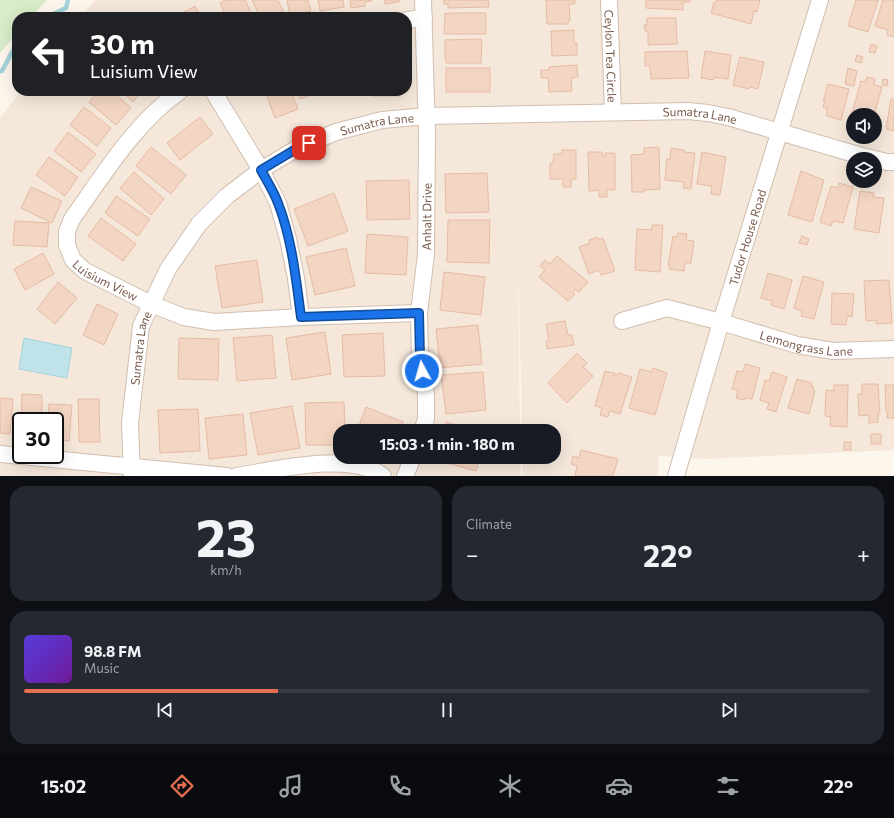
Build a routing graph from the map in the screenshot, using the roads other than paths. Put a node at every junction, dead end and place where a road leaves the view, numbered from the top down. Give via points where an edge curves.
1 (423, 0) edge
2 (609, 0) edge
3 (820, 0) edge
4 (424, 18) junction
5 (412, 19) edge
6 (174, 96) edge
7 (216, 96) edge
8 (613, 112) junction
9 (427, 116) junction
10 (779, 132) junction
11 (894, 162) edge
12 (261, 170) junction
13 (152, 304) junction
14 (419, 313) junction
15 (301, 317) junction
16 (622, 321) dead end
17 (721, 322) junction
18 (894, 349) edge
19 (424, 424) edge
20 (0, 454) edge
21 (411, 464) edge
22 (132, 471) edge
23 (228, 476) edge
24 (237, 476) edge
25 (384, 476) edge
26 (405, 476) edge
27 (676, 476) edge

1 - 4 street, Anhalt Drive
2 - 8 street, Ceylon Tea Circle
3 - 10 street, Tudor House Road
4 - 5 street
4 - 9 street, Anhalt Drive
6 - 13 street, Luisium View via 146,120 126,143 67,231 67,246 72,260 85,271
7 - 12 street
8 - 9 street, Sumatra Lane
8 - 10 street, Sumatra Lane via 708,113
9 - 12 street, Sumatra Lane via 382,120 336,132 296,149
9 - 14 street, Anhalt Drive via 426,254
10 - 11 street, Sumatra Lane
10 - 17 street, Tudor House Road
12 - 13 street, Sumatra Lane via 227,196 199,224 168,268
12 - 15 street via 278,203 288,239
13 - 15 street, Luisium View via 184,317 214,322
13 - 22 street, Sumatra Lane via 141,326 130,423
14 - 15 street, Luisium View
14 - 19 street, Anhalt Drive via 420,359 426,394
16 - 17 street, Lemongrass Lane via 667,308
17 - 18 street, Lemongrass Lane via 812,348 833,351
17 - 27 street, Tudor House Road
20 - 22 street
21 - 26 street
22 - 23 street
24 - 25 street via 325,463 357,465

